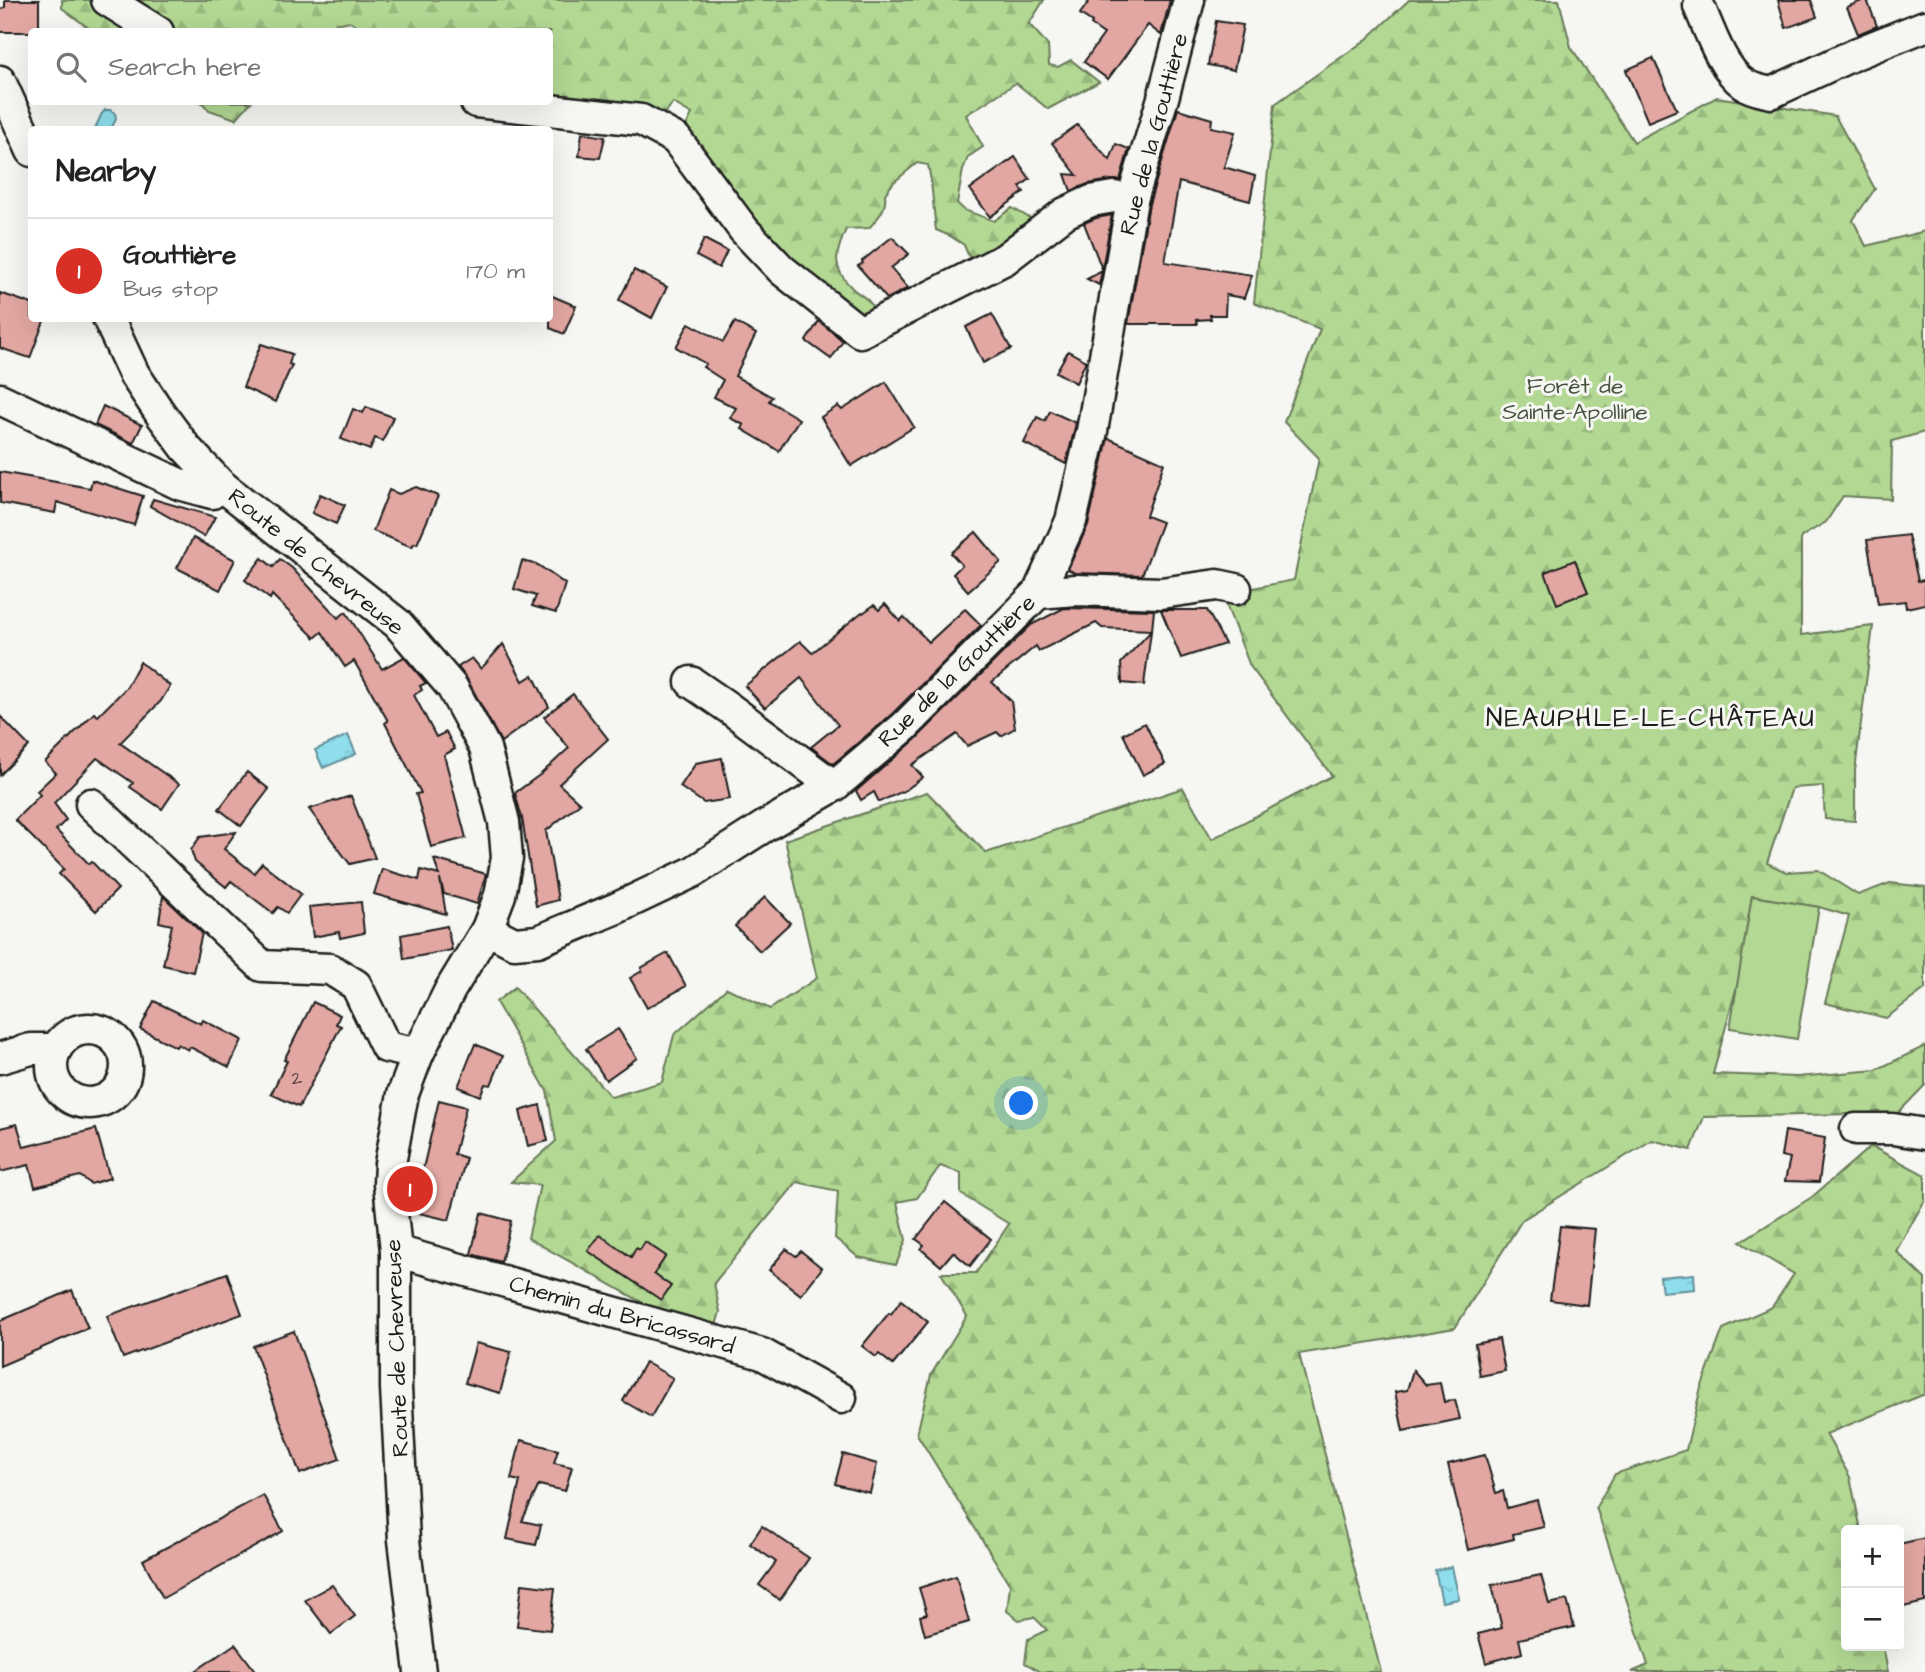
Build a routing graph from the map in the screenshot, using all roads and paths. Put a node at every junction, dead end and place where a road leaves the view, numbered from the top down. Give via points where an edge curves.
1 (107, 0) edge
2 (1189, 0) edge
3 (1699, 6) dead end
4 (1925, 26) edge
5 (152, 28) edge
6 (0, 81) edge
7 (504, 105) edge
8 (28, 142) edge
9 (1132, 200) junction
10 (110, 322) edge
11 (0, 399) edge
12 (220, 485) junction
13 (1236, 589) dead end
14 (1038, 593) junction
15 (691, 682) dead end
16 (834, 786) junction
17 (92, 804) dead end
18 (487, 929) junction
19 (56, 1049) dead end
20 (418, 1054) junction
21 (0, 1058) edge
22 (1856, 1129) dead end
23 (1925, 1134) edge
24 (396, 1251) junction
25 (841, 1398) dead end
26 (420, 1672) edge

1 - 5 street
2 - 9 street, Rue de la Gouttière
3 - 4 street via 1732,74 1746,86 1771,93
6 - 8 street
7 - 9 street via 641,120 676,139 772,260 860,332 1005,259 1065,213 1091,201
9 - 14 street, Rue de la Gouttière via 1092,431 1071,521
10 - 12 street, Route de Chevreuse via 134,374 160,414
11 - 12 street via 178,484 212,493
12 - 18 street, Route de Chevreuse via 398,624 453,687 485,748 504,822 507,858
13 - 14 street via 1217,585 1161,593
14 - 16 street, Rue de la Gouttière via 904,727
15 - 16 street
16 - 18 street, Rue de la Gouttière via 693,872 538,941 514,943
17 - 20 street via 262,966 330,969 356,985 386,1047
18 - 20 street, Route de Chevreuse
19 - 21 street via 31,1049
20 - 24 street, Route de Chevreuse via 403,1094 391,1161
22 - 23 street
24 - 25 street, Chemin du Bricassard via 762,1354
24 - 26 street, Route de Chevreuse via 403,1529

